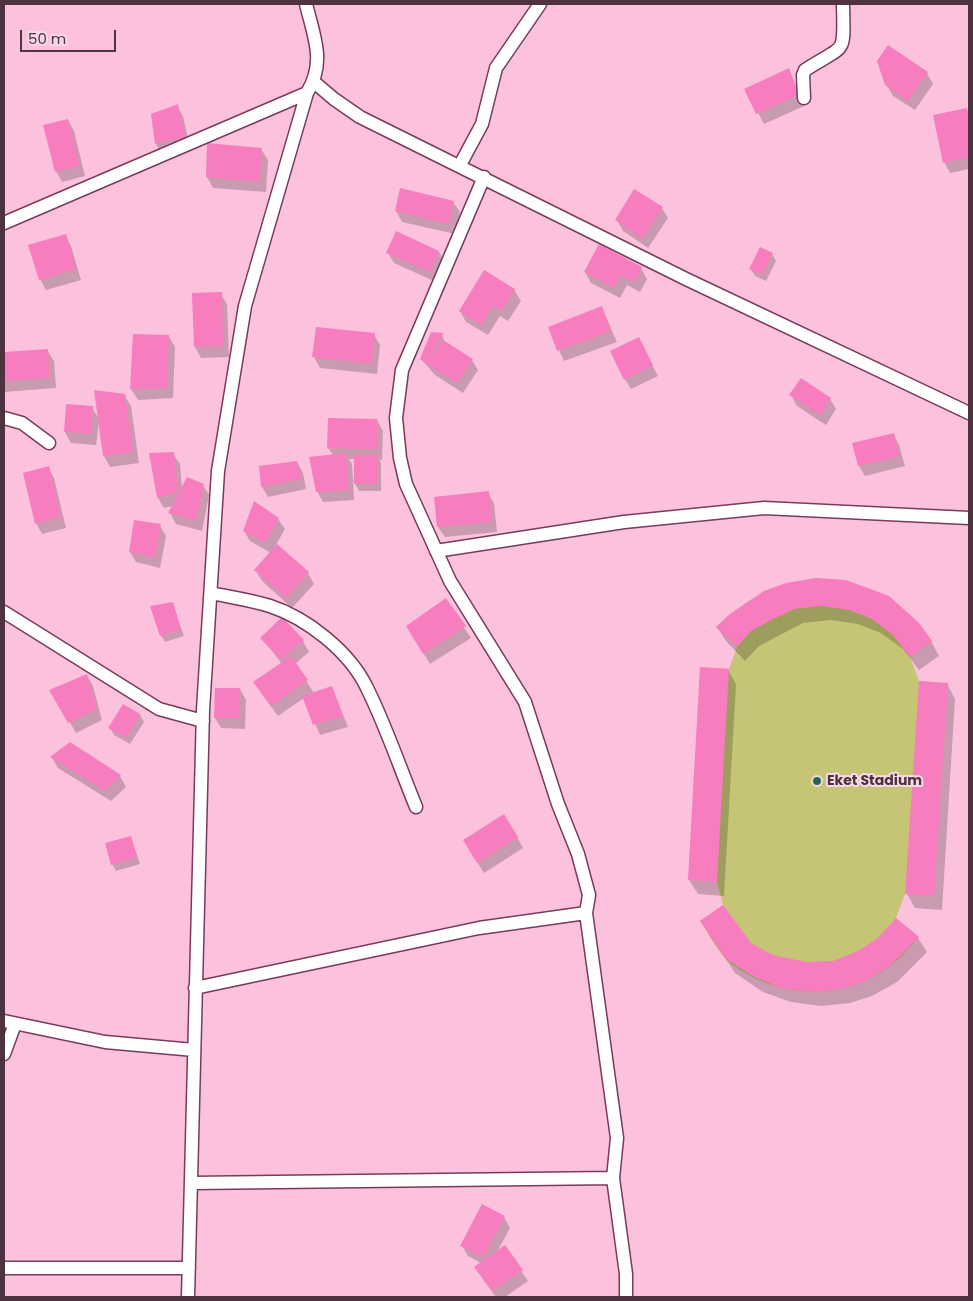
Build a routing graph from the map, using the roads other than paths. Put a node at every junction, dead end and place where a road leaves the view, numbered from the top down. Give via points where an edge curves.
1 (306, 4) edge
2 (540, 4) edge
3 (843, 4) edge
4 (311, 88) junction
5 (804, 98) dead end
6 (460, 165) junction
7 (484, 177) junction
8 (4, 223) edge
9 (969, 413) edge
10 (4, 418) edge
11 (49, 443) dead end
12 (969, 518) edge
13 (436, 552) junction
14 (211, 593) junction
15 (4, 612) edge
16 (203, 721) junction
17 (416, 807) dead end
18 (586, 913) junction
19 (196, 988) junction
20 (9, 1022) edge
21 (194, 1050) junction
22 (4, 1054) edge
23 (613, 1178) junction
24 (192, 1183) junction
25 (4, 1268) edge
26 (189, 1268) junction
27 (188, 1297) edge
28 (626, 1297) edge

1 - 4 street via 319,66
2 - 6 street via 496,68 482,124
3 - 5 street via 844,41 836,53 806,70 803,75
4 - 6 street
4 - 8 street
4 - 14 street via 246,306 218,471
6 - 7 street
7 - 9 street via 686,279
7 - 13 street via 402,370 396,418 400,458 406,484
10 - 11 street via 22,423
12 - 13 street via 764,508 624,522
13 - 18 street via 450,581 525,702 578,854 589,895
14 - 16 street
14 - 17 street via 270,606 323,635 366,686
15 - 16 street via 159,708
16 - 19 street
18 - 19 street via 478,928
18 - 23 street via 617,1138
19 - 21 street
20 - 21 street via 105,1042
20 - 22 street
21 - 24 street
23 - 24 street
23 - 28 street
24 - 26 street
25 - 26 street
26 - 27 street

